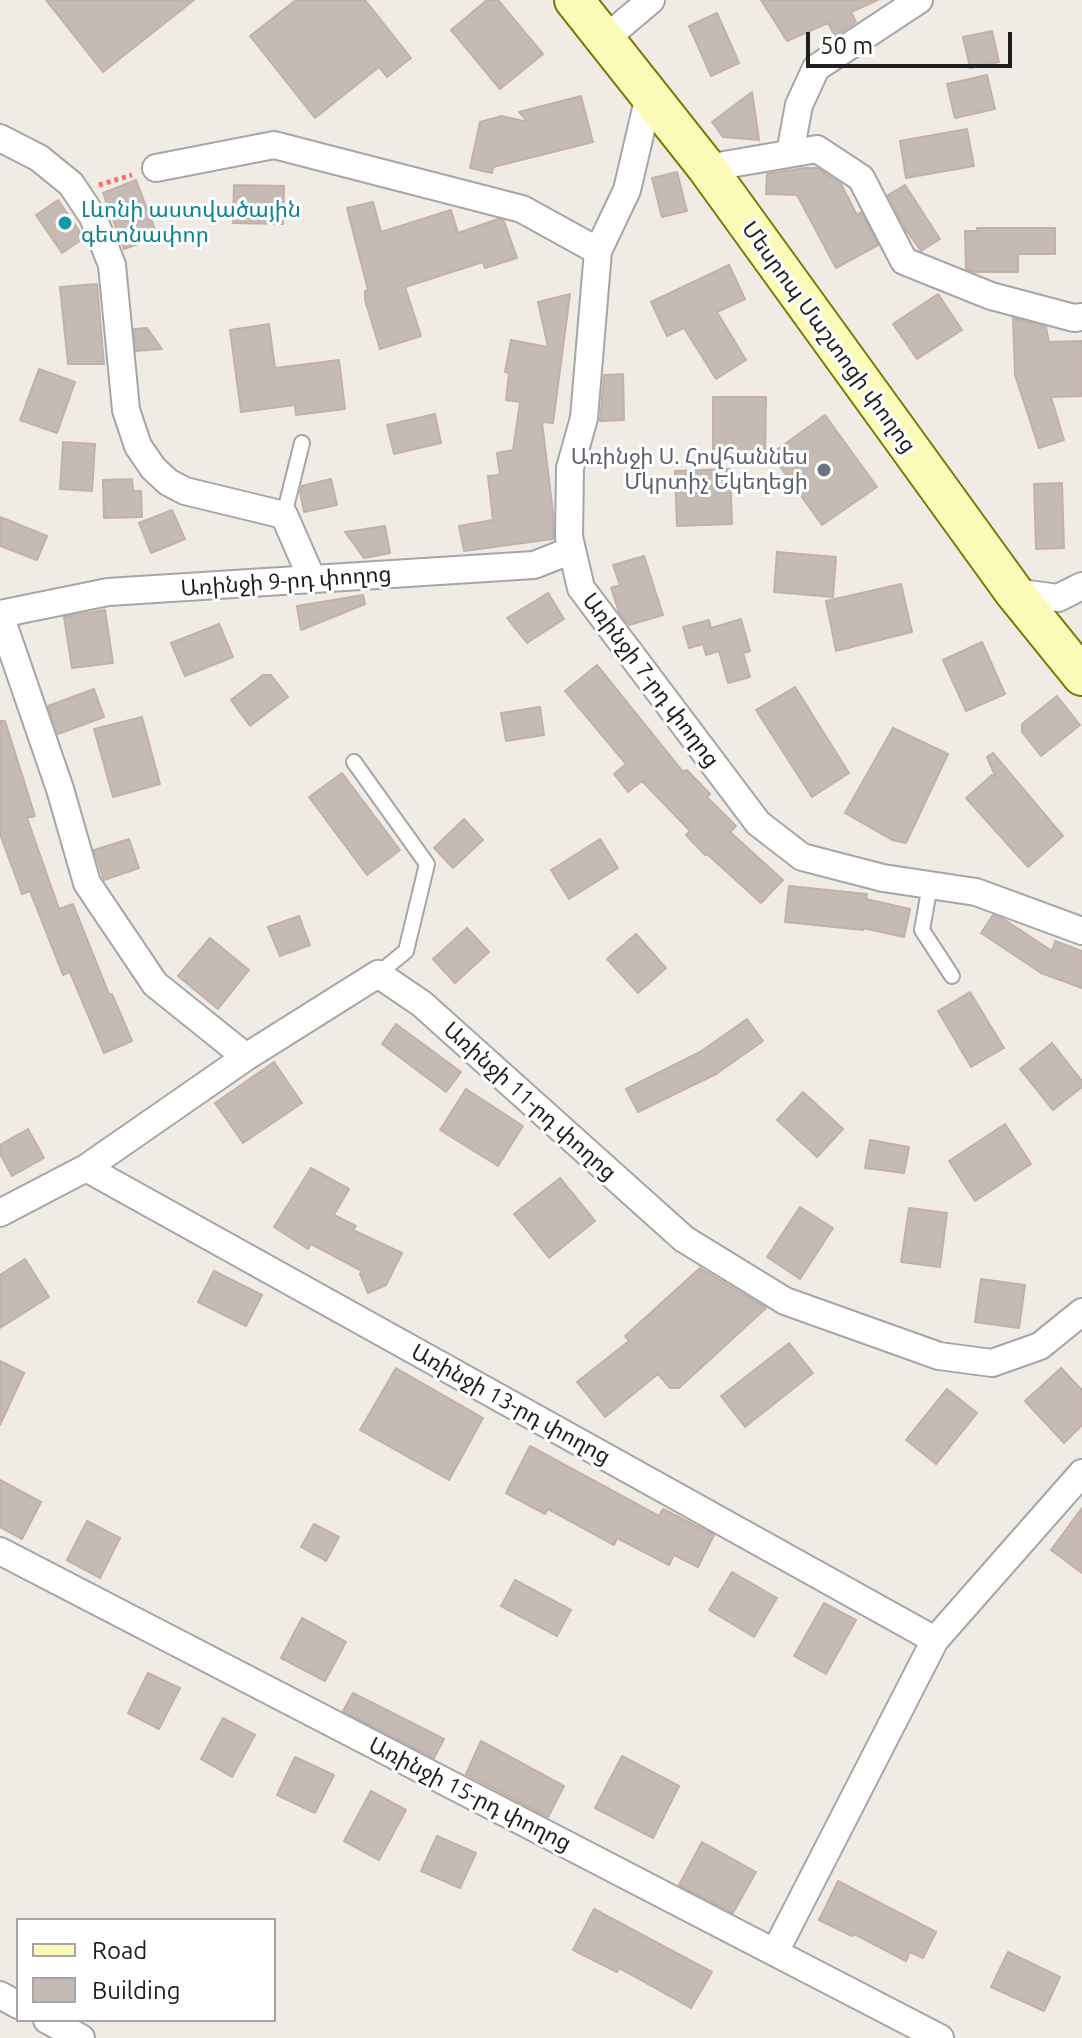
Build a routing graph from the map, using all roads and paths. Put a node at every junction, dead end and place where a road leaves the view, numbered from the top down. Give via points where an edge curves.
1 (574, 0) edge
2 (651, 0) edge
3 (919, 0) edge
4 (605, 39) junction
5 (649, 96) junction
6 (0, 138) edge
7 (790, 153) junction
8 (156, 168) joint
9 (707, 168) junction
10 (76, 192) junction
11 (598, 251) junction
12 (1082, 317) edge
13 (302, 443) dead end
14 (284, 515) junction
15 (572, 550) junction
16 (312, 579) junction
17 (1082, 586) edge
18 (1014, 592) junction
19 (0, 615) edge
20 (1082, 676) edge
21 (354, 762) dead end
22 (930, 885) junction
23 (1082, 931) edge
24 (378, 974) junction
25 (952, 976) dead end
26 (246, 1057) junction
27 (86, 1168) junction
28 (0, 1213) edge
29 (1081, 1318) edge
30 (1082, 1473) edge
31 (0, 1551) edge
32 (935, 1640) junction
33 (775, 1952) junction
34 (51, 2022) edge
35 (81, 2038) edge
36 (940, 2038) edge

1 - 4 street, Մեսրոպ Մաշտոցի փողոց
2 - 4 street
3 - 7 street via 816,68 799,105
4 - 5 street, Մեսրոպ Մաշտոցի փողոց
5 - 9 street, Մեսրոպ Մաշտոցի փողոց
5 - 11 street, Առինջի 7-րդ փողոց via 627,190
6 - 10 street via 39,158
7 - 9 street
7 - 12 street via 817,149 861,178 904,261 991,296
8 - 10 path
8 - 11 street via 274,145 522,209
9 - 18 street, Մեսրոպ Մաշտոցի փողոց
10 - 14 street via 93,217 112,265 126,410 138,446 153,468 185,491
11 - 15 street, Առինջի 7-րդ փողոց via 584,418 570,468
13 - 14 lane
14 - 16 street
15 - 16 street, Առինջի 9-րդ փողոց via 534,565
15 - 22 street, Առինջի 7-րդ փողոց via 581,588 758,823 802,857
16 - 19 street, Առինջի 9-րդ փողոց via 108,592
17 - 18 street via 1058,598
18 - 20 street, Մեսրոպ Մաշտոցի փողոց
19 - 26 street via 87,883 155,984
21 - 24 lane via 427,864 406,951
22 - 23 street, Առինջի 7-րդ փողոց via 976,892
22 - 25 lane via 922,930
24 - 26 street
24 - 29 street, Առինջի 11-րդ փողոց via 422,1004 684,1239 785,1301 939,1356 992,1363 1040,1346
26 - 27 street
27 - 28 street
27 - 32 street, Առինջի 13-րդ փողոց
30 - 32 street
31 - 33 street, Առինջի 15-րդ փողոց
32 - 33 street
33 - 36 street, Առինջի 15-րդ փողոց
34 - 35 street

